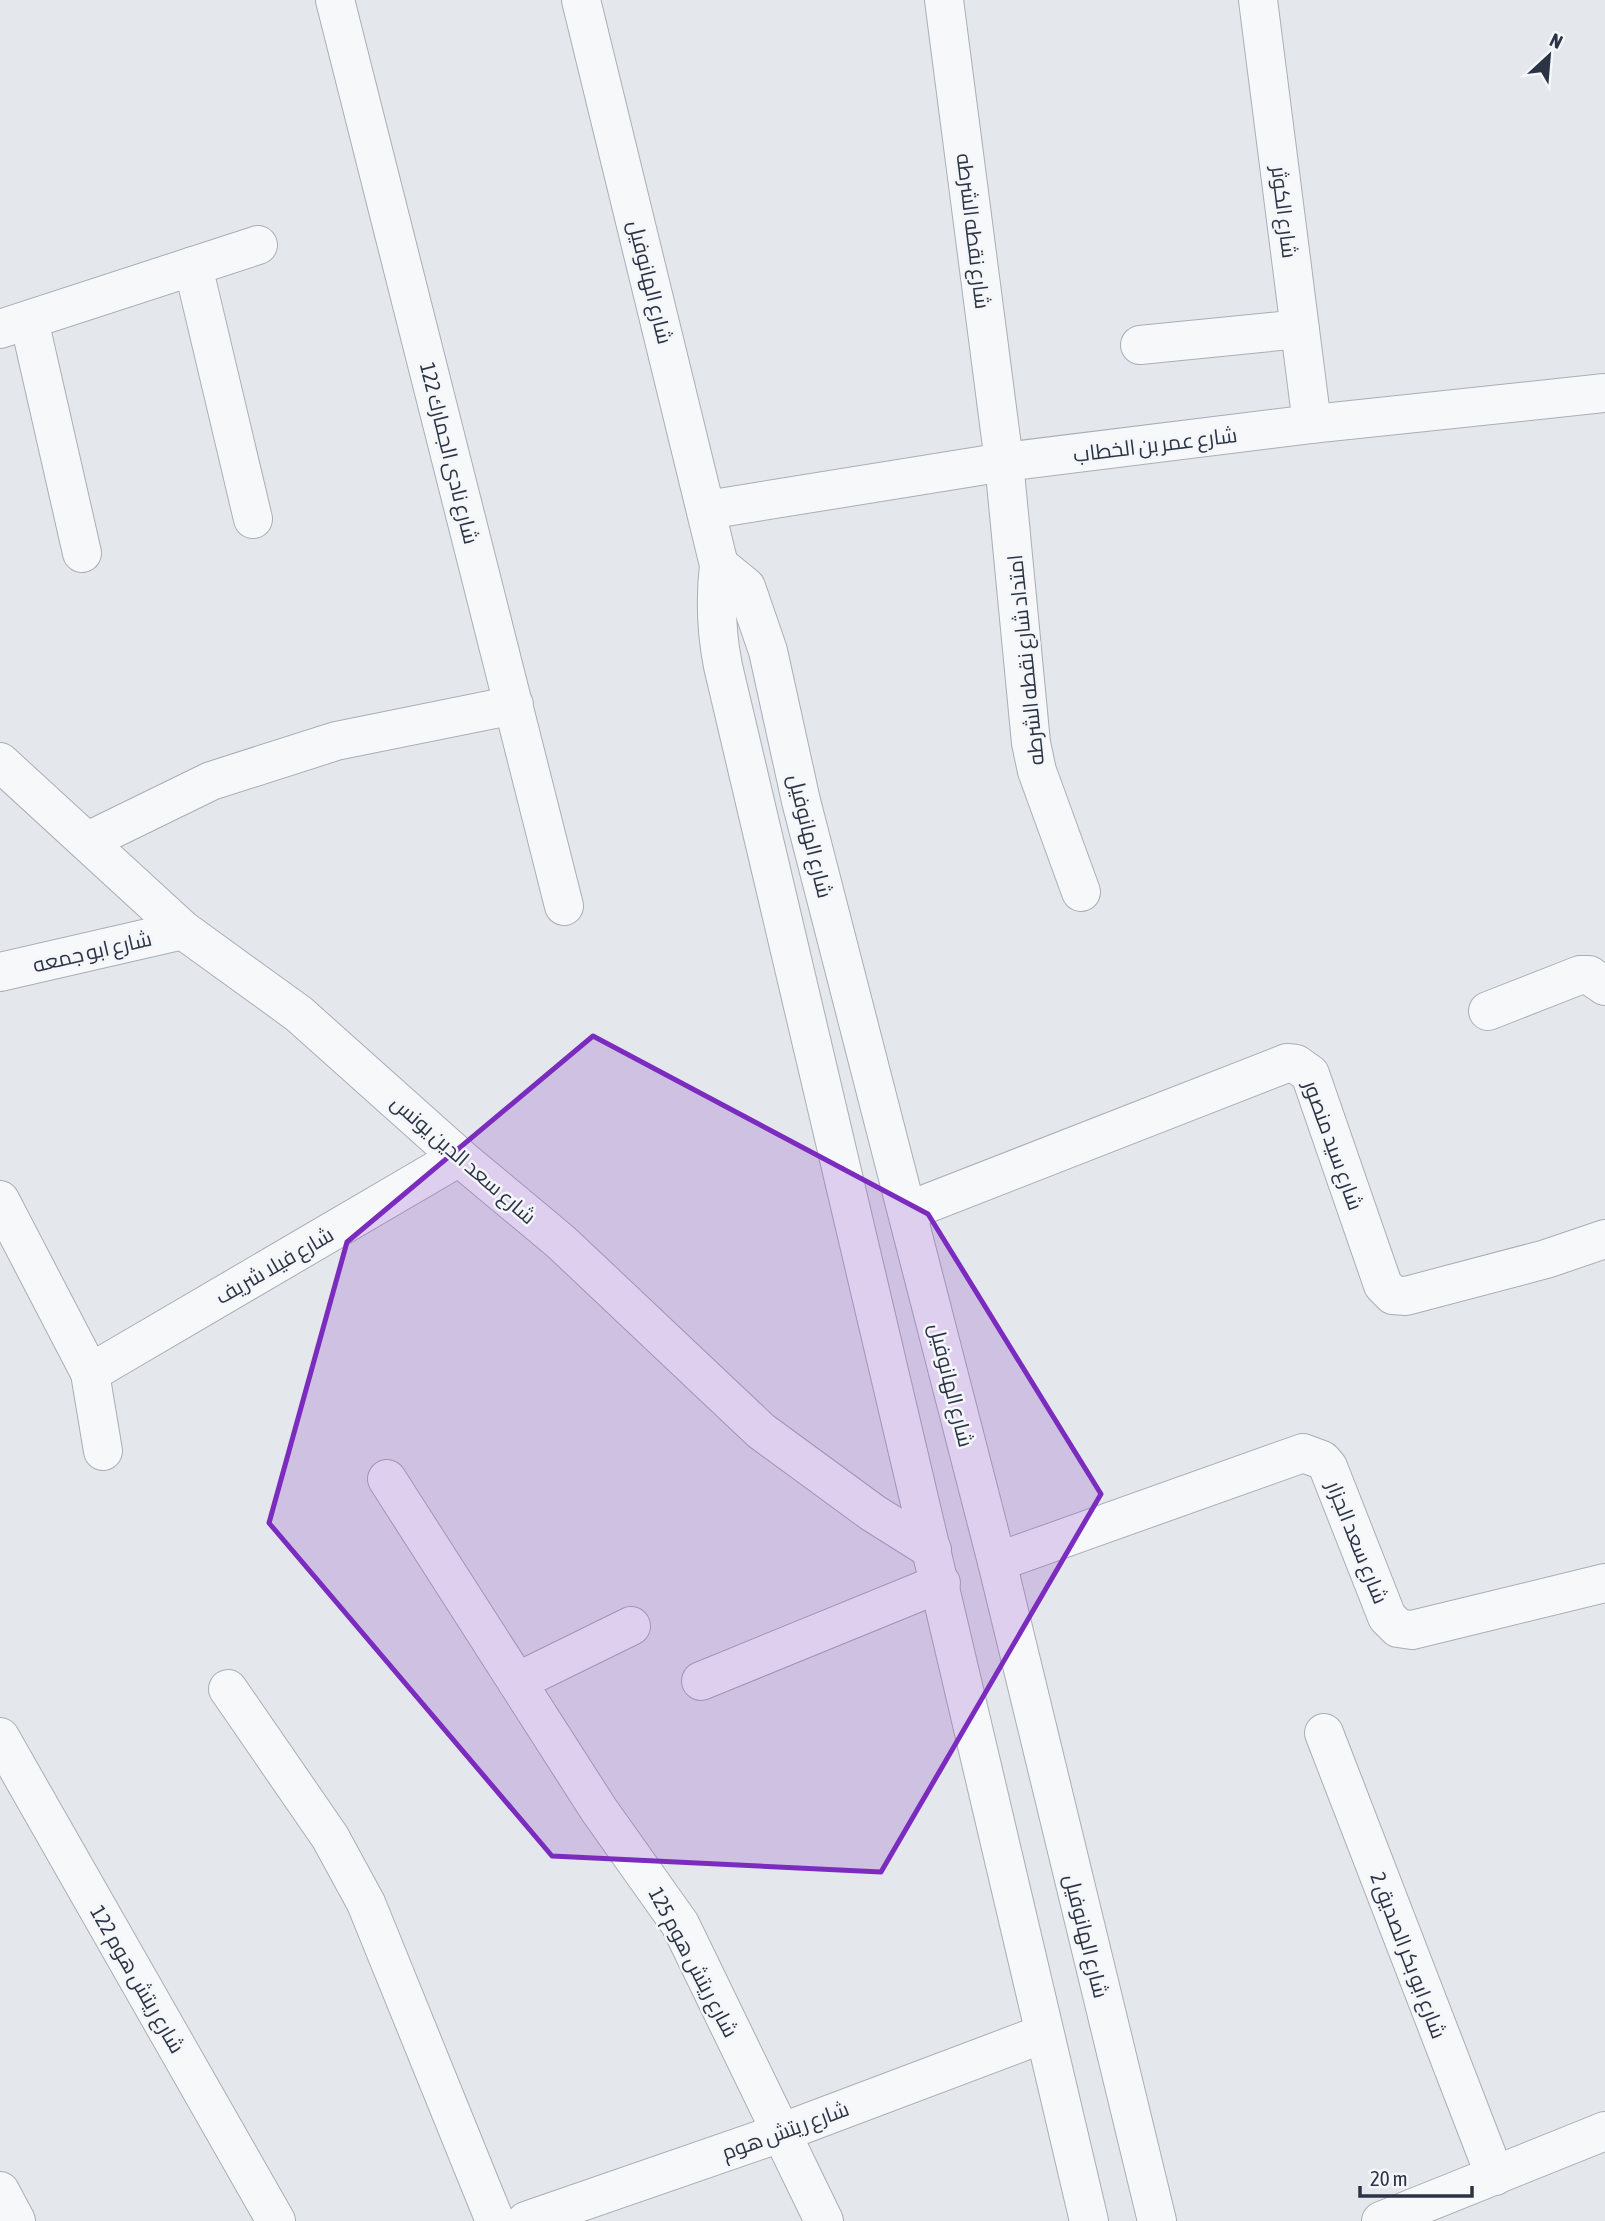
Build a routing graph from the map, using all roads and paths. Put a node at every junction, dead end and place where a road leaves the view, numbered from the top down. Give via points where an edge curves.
1 (335, 0) edge
2 (582, 0) edge
3 (944, 0) edge
4 (1258, 0) edge
5 (258, 244) dead end
6 (193, 266) junction
7 (14, 324) edge
8 (1300, 329) junction
9 (1140, 345) dead end
10 (1605, 393) edge
11 (1312, 424) junction
12 (1004, 463) junction
13 (707, 510) junction
14 (253, 519) dead end
15 (82, 553) dead end
16 (719, 565) junction
17 (514, 705) junction
18 (0, 762) edge
19 (88, 841) junction
20 (1081, 892) dead end
21 (564, 906) dead end
22 (183, 930) junction
23 (0, 972) edge
24 (1605, 986) edge
25 (1488, 1011) dead end
26 (459, 1157) junction
27 (0, 1200) edge
28 (908, 1212) junction
29 (1605, 1239) edge
30 (90, 1373) junction
31 (103, 1451) dead end
32 (387, 1479) dead end
33 (997, 1562) junction
34 (937, 1566) junction
35 (1605, 1583) edge
36 (631, 1626) dead end
37 (701, 1681) dead end
38 (517, 1682) junction
39 (228, 1689) dead end
40 (1324, 1733) dead end
41 (0, 1737) edge
42 (1043, 2034) junction
43 (783, 2132) junction
44 (1605, 2132) edge
45 (1494, 2176) junction
46 (0, 2191) edge
47 (16, 2221) edge
48 (276, 2221) edge
49 (495, 2221) edge
50 (526, 2221) edge
51 (824, 2221) edge
52 (1088, 2221) edge
53 (1157, 2221) edge
54 (1381, 2221) edge

1 - 17 street, شارع نادى الجمارك 122
2 - 13 street, شارع الهانوفيل
3 - 12 street, شارع نقطه الشرطه
4 - 8 street, شارع الكوثر
5 - 6 street
6 - 7 street
6 - 14 street
7 - 15 street
8 - 9 street
8 - 11 street, شارع الكوثر
10 - 11 street, شارع عمر بن الخطاب
11 - 12 street, شارع عمر بن الخطاب
12 - 13 street, شارع عمر بن الخطاب
12 - 20 street, امتداد شارع نقطه الشرطه via 1031,743
13 - 16 street, شارع الهانوفيل
16 - 28 street, شارع الهانوفيل via 746,587 758,615
16 - 34 street, شارع الهانوفيل via 716,633 723,667
17 - 19 street via 336,741 211,780
17 - 21 street, شارع نادى الجمارك 122
18 - 19 street, شارع سعد الدين يونس
19 - 22 street, شارع سعد الدين يونس
22 - 23 street, شارع ابو جمعه
22 - 26 street, شارع سعد الدين يونس via 299,1014
24 - 25 street via 1589,975 1580,975
26 - 30 street, شارع فيلا شريف
26 - 34 street, شارع سعد الدين يونس via 561,1242 761,1431
27 - 30 street
28 - 29 street, شارع سيد منصور via 1287,1063 1310,1074 1383,1285 1393,1295 1406,1296
28 - 33 street, شارع الهانوفيل
30 - 31 street
32 - 38 street, شارع ريتش هوم 125
33 - 35 street, شارع سعد الجزار via 1303,1453 1328,1467 1387,1617 1398,1628 1412,1630
33 - 53 street, شارع الهانوفيل
34 - 37 street
34 - 42 street, شارع الهانوفيل
36 - 38 street
38 - 43 street, شارع ريتش هوم 125 via 680,1924
39 - 49 street via 330,1837 366,1903
40 - 45 street, شارع ابو بكر الصديق 2
41 - 48 street, شارع ريتش هوم 122
42 - 43 street, شارع ريتش هوم
42 - 52 street, شارع الهانوفيل
43 - 50 street, شارع ريتش هوم
43 - 51 street, شارع ريتش هوم 125
44 - 45 street
45 - 54 street
46 - 47 street

